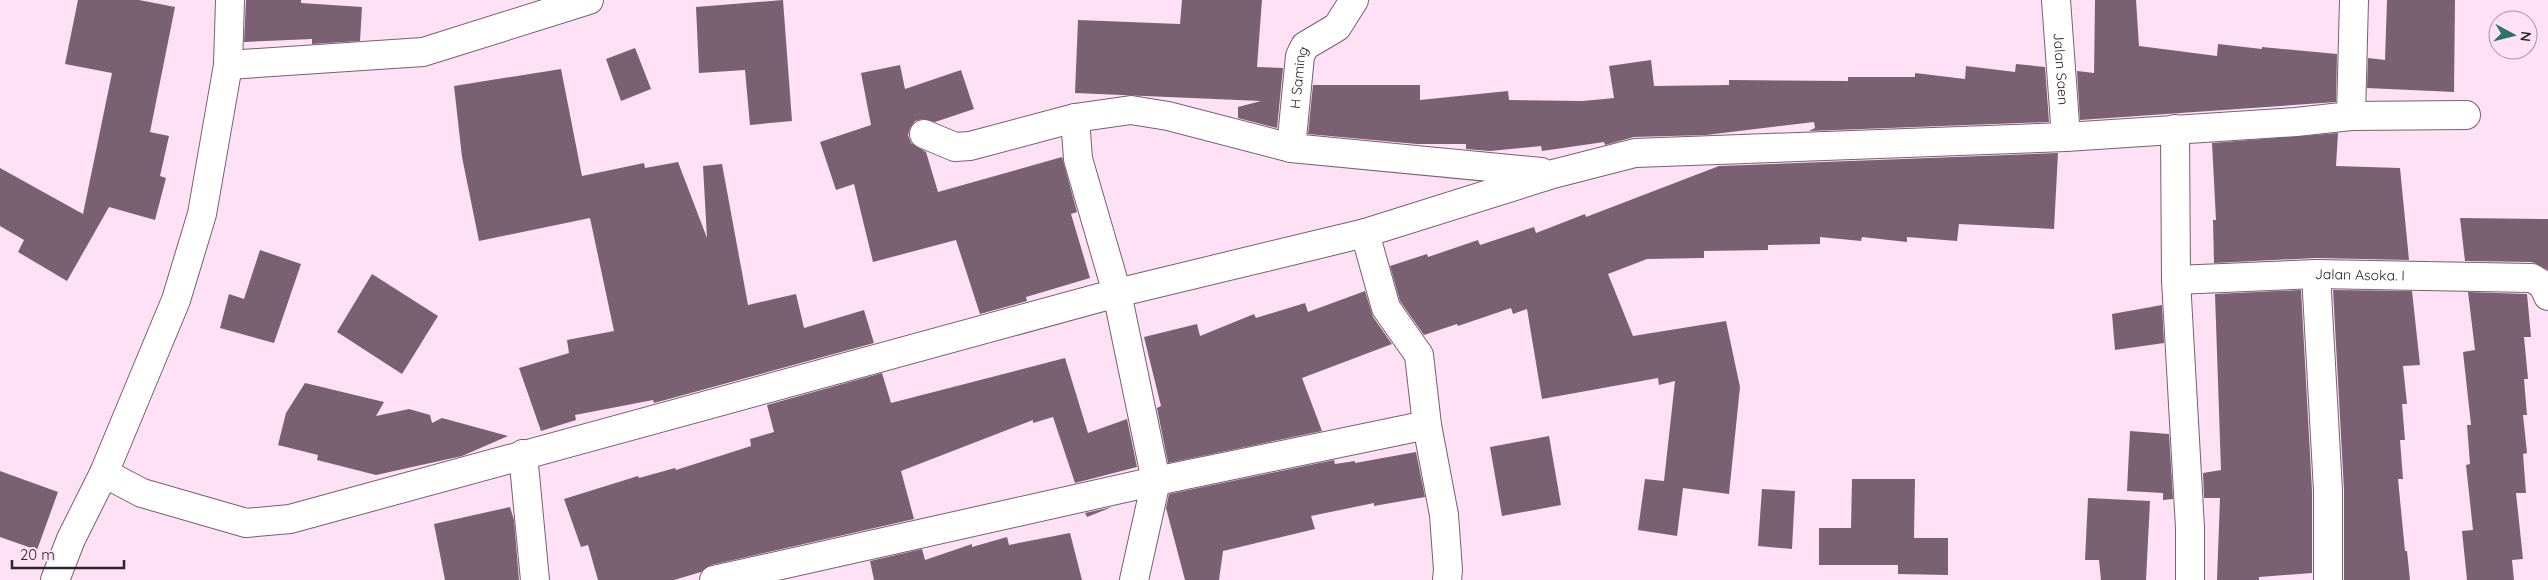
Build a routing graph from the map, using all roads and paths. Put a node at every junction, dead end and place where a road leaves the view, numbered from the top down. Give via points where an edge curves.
1 (230, 0) edge
2 (589, 0) edge
3 (1354, 0) edge
4 (2056, 0) edge
5 (2354, 0) edge
6 (228, 65) junction
7 (2466, 115) dead end
8 (2351, 116) junction
9 (1075, 118) junction
10 (2175, 129) junction
11 (924, 134) dead end
12 (2066, 137) junction
13 (1291, 148) junction
14 (1553, 174) junction
15 (1365, 233) junction
16 (2316, 274) junction
17 (2176, 280) junction
18 (2545, 290) edge
19 (1117, 293) junction
20 (1428, 425) junction
21 (119, 436) junction
22 (524, 454) junction
23 (104, 473) junction
24 (1156, 481) junction
25 (142, 493) junction
26 (56, 580) edge
27 (534, 580) edge
28 (714, 580) edge
29 (1134, 580) edge
30 (1447, 580) edge
31 (2190, 580) edge
32 (2328, 580) edge

1 - 6 street
2 - 6 street via 423,52
3 - 13 street, H Saming via 1337,26 1305,46 1300,56
4 - 12 street, Jalan Saen
5 - 8 street
6 - 21 street via 202,214 176,300
7 - 8 street
8 - 10 street
9 - 11 street via 970,146 955,146
9 - 13 street via 1130,110 1168,116
9 - 19 street via 1078,159
10 - 12 street
10 - 17 street
12 - 14 street via 1635,152
13 - 14 street
14 - 15 street
15 - 19 street
15 - 20 street via 1386,308 1418,355
16 - 17 street, Jalan Asoka. I
16 - 18 street, Jalan Asoka. I via 2532,278
16 - 32 street via 2328,491
17 - 31 street
19 - 22 street
19 - 24 street
20 - 24 street
20 - 30 street via 1444,515
21 - 23 street
21 - 25 street
22 - 25 street via 290,519 264,522 246,523
22 - 27 street
23 - 25 street
23 - 26 street via 71,539
24 - 28 street
24 - 29 street

